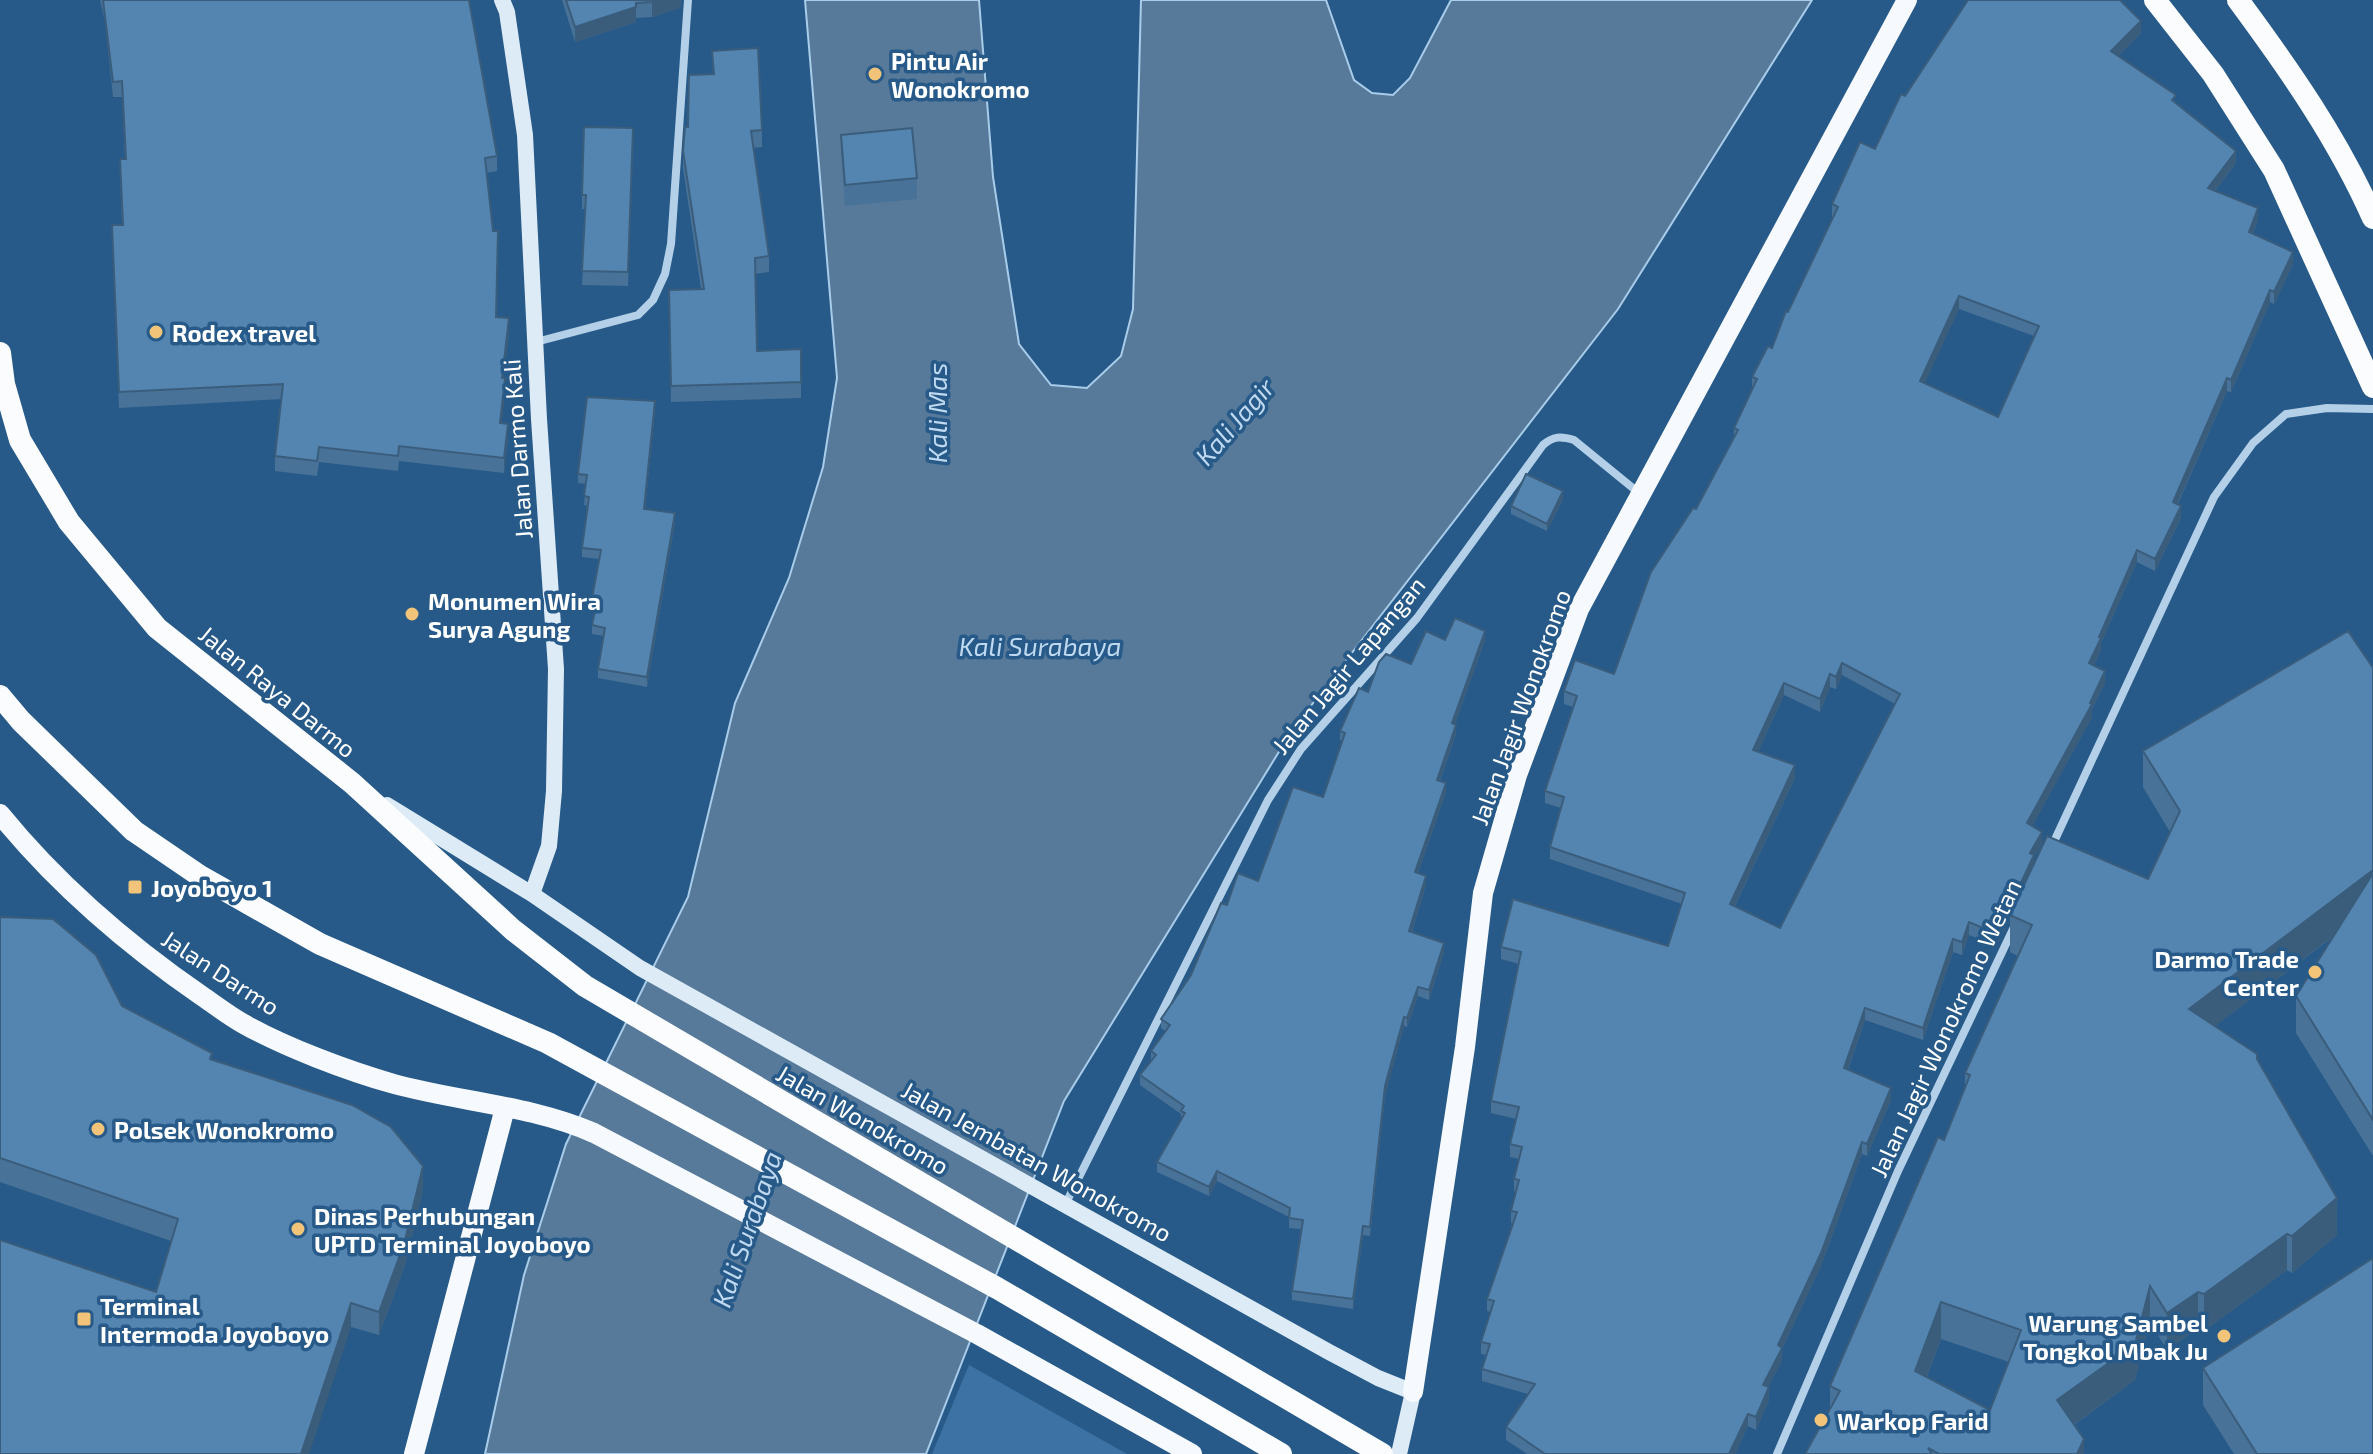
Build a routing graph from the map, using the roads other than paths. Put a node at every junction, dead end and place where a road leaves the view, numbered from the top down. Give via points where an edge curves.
1 (502, 0) edge
2 (688, 0) edge
3 (1907, 0) edge
4 (2155, 0) edge
5 (2238, 0) edge
6 (2373, 218) edge
7 (535, 343) junction
8 (0, 353) edge
9 (2373, 387) edge
10 (2373, 409) edge
11 (1640, 494) junction
12 (0, 696) edge
13 (352, 783) junction
14 (0, 814) edge
15 (2049, 854) edge
16 (532, 894) junction
17 (2021, 911) edge
18 (640, 968) joint
19 (505, 1108) junction
20 (1066, 1203) junction
21 (1413, 1392) junction
22 (414, 1454) edge
23 (1192, 1454) edge
24 (1281, 1454) edge
25 (1382, 1454) edge
26 (1399, 1454) edge
27 (1777, 1454) edge

1 - 7 main road, Jalan Darmo Kali via 525,135
2 - 7 street via 665,274 653,300 638,315
3 - 11 main road, Jalan Jagir Wonokromo
4 - 9 highway via 2213,74 2274,170
5 - 6 highway via 2331,135
7 - 16 main road, Jalan Darmo Kali via 556,669 549,846
8 - 13 highway, Jalan Raya Darmo via 20,440 69,522 157,628
10 - 15 street via 2286,414 2253,443 2214,497
11 - 20 street, Jalan Jagir Lapangan via 1574,440 1550,438 1543,445 1417,618 1301,749 1268,800
11 - 21 main road, Jalan Jagir Wonokromo via 1579,609 1517,775 1483,893
12 - 24 highway via 134,831 200,876 320,944 548,1043 997,1288
13 - 16 main road, Jalan Raya Darmo
13 - 25 highway, Jalan Wonokromo via 513,930 585,986
14 - 19 main road, Jalan Darmo via 89,906 159,966 243,1023 331,1063 394,1084
16 - 18 main road, Jalan Raya Darmo
17 - 27 street, Jalan Jagir Wonokromo Wetan via 1898,1171
18 - 20 main road, Jalan Jembatan Wonokromo
19 - 22 main road
19 - 23 main road via 594,1133 977,1334
20 - 21 main road, Jalan Jembatan Wonokromo via 1329,1352
21 - 26 main road, Jalan Jagir Wonokromo

